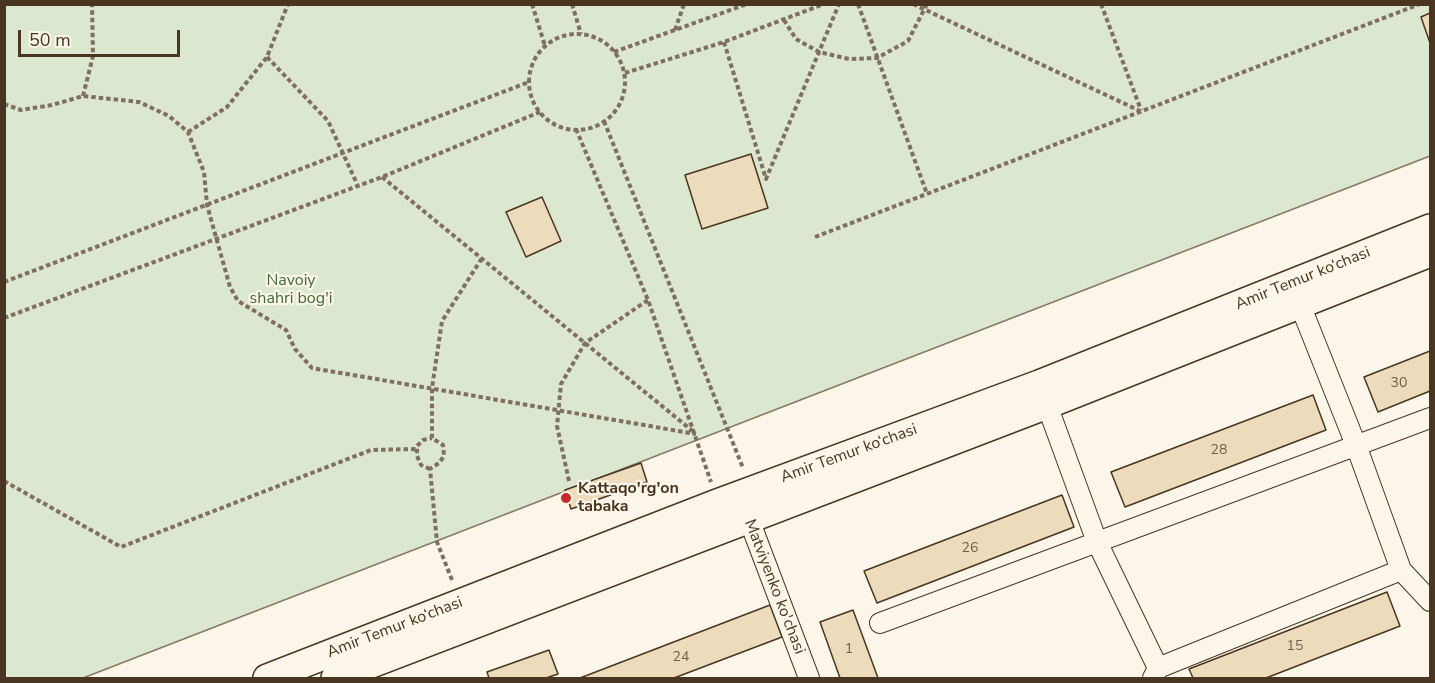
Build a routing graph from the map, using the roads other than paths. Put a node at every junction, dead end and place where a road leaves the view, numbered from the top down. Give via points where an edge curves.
1 (1431, 228) edge
2 (1431, 253) edge
3 (1296, 295) junction
4 (1043, 394) junction
5 (1431, 418) edge
6 (1356, 446) junction
7 (735, 506) junction
8 (1097, 542) junction
9 (1401, 570) junction
10 (1430, 602) edge
11 (879, 623) dead end
12 (1156, 673) edge
13 (267, 678) edge
14 (335, 678) edge
15 (809, 678) edge

1 - 3 main road, Amir Temur ko‘chasi
2 - 3 main road, Amir Temur ko‘chasi
3 - 4 main road, Amir Temur ko‘chasi
3 - 6 street
4 - 7 main road, Amir Temur ko‘chasi
4 - 8 street
5 - 6 street
6 - 8 street
6 - 9 street
7 - 13 main road, Amir Temur ko‘chasi via 461,603
7 - 14 main road, Amir Temur ko‘chasi
7 - 15 street, Matviyenko ko'chasi
8 - 11 street
8 - 12 street
9 - 10 street
9 - 12 street

